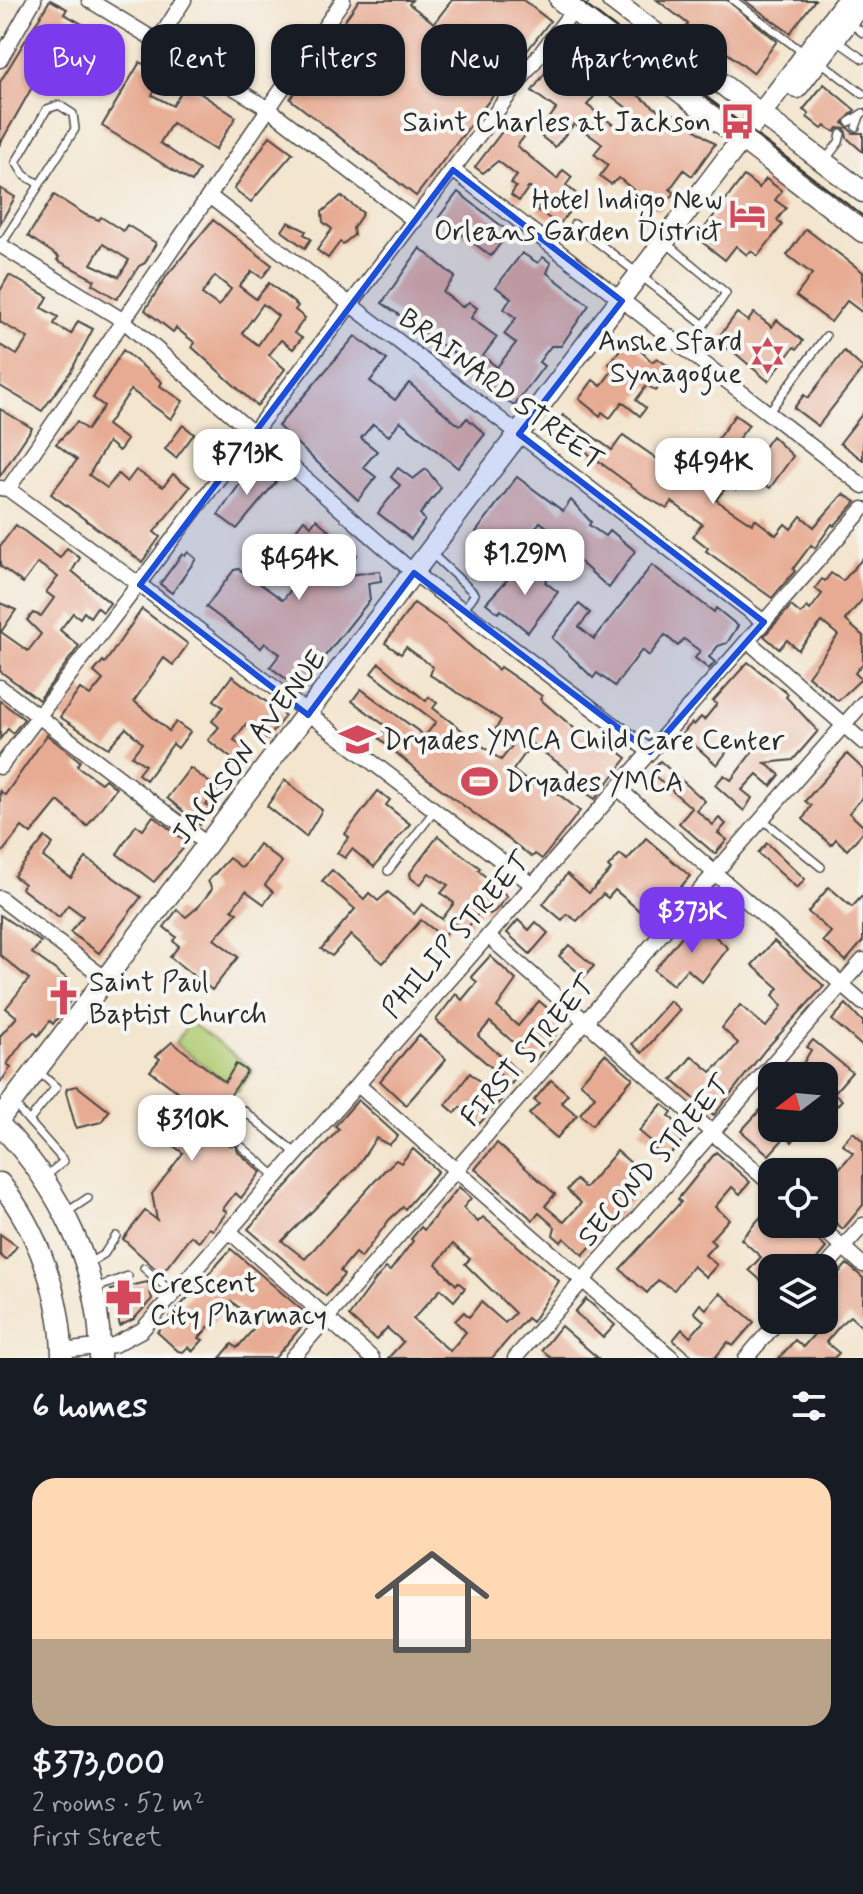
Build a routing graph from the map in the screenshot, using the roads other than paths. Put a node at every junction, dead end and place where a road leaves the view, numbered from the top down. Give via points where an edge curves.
1 (34, 0) edge
2 (89, 0) edge
3 (184, 0) edge
4 (343, 0) edge
5 (612, 0) edge
6 (733, 0) edge
7 (847, 0) edge
8 (863, 2) edge
9 (572, 3) edge
10 (169, 24) edge
11 (596, 24) edge
12 (643, 24) edge
13 (856, 27) edge
14 (141, 31) edge
15 (835, 39) junction
16 (812, 58) junction
17 (863, 59) edge
18 (0, 60) edge
19 (727, 87) edge
20 (863, 94) edge
21 (248, 96) edge
22 (686, 96) edge
23 (269, 109) junction
24 (862, 115) edge
25 (767, 117) junction
26 (852, 125) dead end
27 (842, 138) dead end
28 (744, 141) junction
29 (823, 161) junction
30 (453, 170) junction
31 (39, 184) junction
32 (863, 192) edge
33 (209, 196) junction
34 (415, 221) junction
35 (574, 224) dead end
36 (863, 232) edge
37 (666, 243) junction
38 (0, 245) edge
39 (641, 275) junction
40 (622, 301) junction
41 (351, 306) junction
42 (124, 321) junction
43 (826, 336) dead end
44 (768, 413) junction
45 (255, 434) junction
46 (519, 434) junction
47 (863, 486) edge
48 (4, 488) edge
49 (863, 509) edge
50 (430, 552) junction
51 (414, 573) junction
52 (453, 574) junction
53 (140, 585) junction
54 (439, 593) junction
55 (463, 610) junction
56 (764, 622) junction
57 (748, 641) junction
58 (0, 687) edge
59 (863, 703) edge
60 (308, 715) junction
61 (39, 716) junction
62 (844, 725) junction
63 (863, 742) edge
64 (650, 752) junction
65 (0, 767) edge
66 (619, 789) junction
67 (435, 810) junction
68 (762, 819) junction
69 (208, 845) junction
70 (821, 867) dead end
71 (388, 871) dead end
72 (715, 873) junction
73 (533, 885) junction
74 (0, 898) edge
75 (488, 936) junction
76 (863, 960) edge
77 (106, 979) junction
78 (842, 984) junction
79 (863, 1003) edge
80 (586, 1022) junction
81 (37, 1069) junction
82 (358, 1085) junction
83 (6, 1110) edge
84 (29, 1121) junction
85 (0, 1125) edge
86 (37, 1130) junction
87 (712, 1132) junction
88 (233, 1140) dead end
89 (20, 1146) junction
90 (242, 1147) dead end
91 (297, 1154) junction
92 (457, 1170) junction
93 (758, 1173) edge
94 (45, 1177) junction
95 (277, 1177) junction
96 (0, 1183) edge
97 (88, 1198) dead end
98 (65, 1213) junction
99 (863, 1225) edge
100 (229, 1231) junction
101 (116, 1236) dead end
102 (833, 1238) edge
103 (843, 1247) junction
104 (837, 1254) edge
105 (863, 1265) edge
106 (84, 1266) junction
107 (144, 1268) dead end
108 (128, 1276) dead end
109 (583, 1280) junction
110 (90, 1290) junction
111 (175, 1294) junction
112 (328, 1319) junction
113 (767, 1334) edge
114 (100, 1352) edge
115 (62, 1354) edge
116 (292, 1358) edge
117 (372, 1358) edge
118 (515, 1358) edge
119 (672, 1358) edge
120 (746, 1358) edge

1 - 18 street
2 - 14 street
3 - 10 street
4 - 23 street
5 - 12 street
6 - 16 lane
7 - 16 street, JACKSON AVENUE
8 - 13 street, JACKSON AVENUE
9 - 11 street
9 - 30 street
13 - 15 street, JACKSON AVENUE
15 - 16 street, JACKSON AVENUE
15 - 17 lane
16 - 20 lane
16 - 25 street, JACKSON AVENUE
19 - 25 street
21 - 23 street
22 - 28 street
23 - 33 street
23 - 34 street
24 - 26 lane
25 - 28 street, JACKSON AVENUE
25 - 29 street
27 - 29 lane
28 - 36 street
28 - 37 street, JACKSON AVENUE
29 - 32 street
30 - 34 street
30 - 40 street
31 - 31 lane via 75,129 73,114 59,105 47,109 18,154 18,169
31 - 38 lane
33 - 41 street, BRAINARD STREET
33 - 42 street
34 - 41 street
35 - 39 lane
37 - 39 street, JACKSON AVENUE
37 - 39 lane via 726,293 704,325
38 - 42 street
39 - 40 street, JACKSON AVENUE
40 - 44 street
40 - 46 street, JACKSON AVENUE
41 - 45 street
41 - 46 street, BRAINARD STREET
42 - 45 street
42 - 48 street
43 - 44 lane
44 - 47 street
45 - 51 street
45 - 53 street
46 - 50 street, JACKSON AVENUE
46 - 56 street, BRAINARD STREET
48 - 53 street
49 - 56 street, PHILIP STREET
50 - 51 street, JACKSON AVENUE
50 - 52 lane
51 - 54 street
51 - 60 street, JACKSON AVENUE
52 - 54 lane
52 - 55 lane via 475,594
53 - 60 street
53 - 61 street
54 - 55 street
55 - 64 street
56 - 57 street, PHILIP STREET
57 - 62 street
57 - 64 street, PHILIP STREET
58 - 61 street
59 - 62 street, FIRST STREET
60 - 67 street
60 - 69 street, JACKSON AVENUE
61 - 65 street
61 - 69 street
62 - 63 street
62 - 68 street, FIRST STREET
64 - 66 street, PHILIP STREET
66 - 72 street
66 - 73 street, PHILIP STREET
67 - 71 lane
67 - 73 street
68 - 70 lane
68 - 72 street, FIRST STREET
69 - 77 street, JACKSON AVENUE
72 - 78 street
72 - 80 street, FIRST STREET
73 - 75 street, PHILIP STREET
74 - 77 street
75 - 80 street
75 - 82 street, PHILIP STREET
76 - 78 street, SECOND STREET
77 - 81 street, JACKSON AVENUE
78 - 79 street
78 - 87 street, SECOND STREET
80 - 87 street
80 - 92 street, FIRST STREET
81 - 83 street, JACKSON AVENUE
81 - 84 lane via 56,1087
82 - 91 street, PHILIP STREET
82 - 92 street
83 - 84 lane
84 - 86 lane
85 - 89 street
86 - 89 lane
86 - 94 lane via 64,1161
87 - 93 street
87 - 109 street, SECOND STREET
88 - 91 lane via 223,1132 224,1122 232,1112 243,1110
89 - 94 street
90 - 95 lane
91 - 95 street, PHILIP STREET
92 - 109 street
92 - 112 street, FIRST STREET
94 - 98 street
95 - 100 street, PHILIP STREET
96 - 115 street via 23,1217 51,1285
97 - 98 lane
98 - 106 street
99 - 103 street
100 - 111 street, PHILIP STREET
100 - 112 street
101 - 106 lane via 104,1254
102 - 103 street
103 - 104 street
103 - 105 street
106 - 110 street
107 - 111 lane
108 - 110 lane
109 - 118 street, SECOND STREET
109 - 119 street
110 - 114 street
111 - 114 street, PHILIP STREET via 130,1339
112 - 116 street, FIRST STREET
112 - 117 street
113 - 120 street
114 - 115 street, PHILIP STREET

